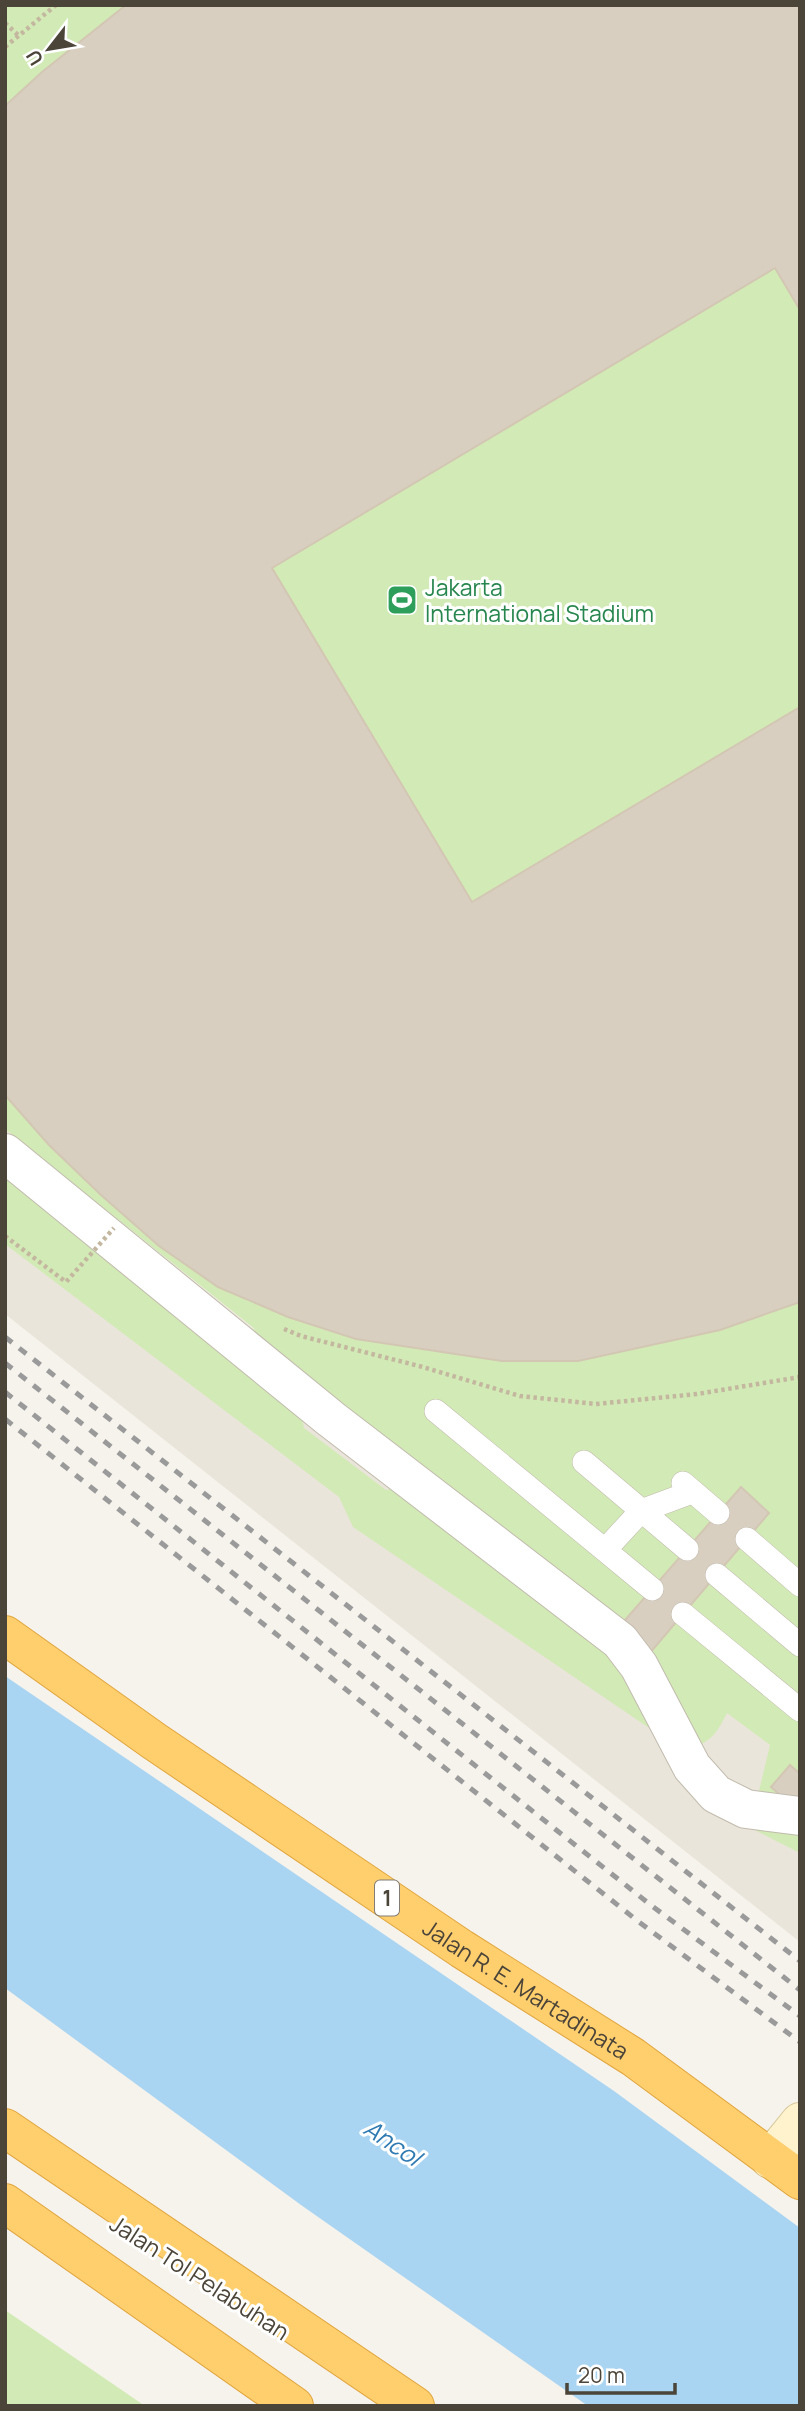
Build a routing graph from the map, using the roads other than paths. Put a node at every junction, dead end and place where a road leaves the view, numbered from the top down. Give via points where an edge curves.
1 (5, 1153) edge
2 (436, 1412) dead end
3 (584, 1462) dead end
4 (641, 1511) junction
5 (718, 1513) dead end
6 (747, 1539) dead end
7 (687, 1549) dead end
8 (606, 1550) junction
9 (717, 1575) dead end
10 (800, 1586) edge
11 (653, 1589) dead end
12 (683, 1614) dead end
13 (5, 1635) edge
14 (800, 1645) edge
15 (800, 1710) edge
16 (800, 1816) edge
17 (800, 2122) edge
18 (5, 2128) edge
19 (5, 2147) edge
20 (785, 2170) edge
21 (5, 2203) edge
22 (5, 2222) edge
23 (275, 2406) edge
24 (294, 2406) edge
25 (395, 2406) edge
26 (415, 2406) edge

1 - 16 street via 331,1419 620,1641 639,1666 692,1767 716,1794 746,1809
2 - 8 lane
3 - 4 lane
4 - 5 lane via 688,1488
4 - 7 lane
4 - 8 lane
6 - 10 lane
8 - 11 lane
9 - 14 lane
12 - 15 lane
13 - 20 highway, Jalan R. E. Martadinata / 1 via 462,1949 633,2057
17 - 20 main road
18 - 26 highway
19 - 25 highway, Jalan Tol Pelabuhan
21 - 24 highway
22 - 23 highway

